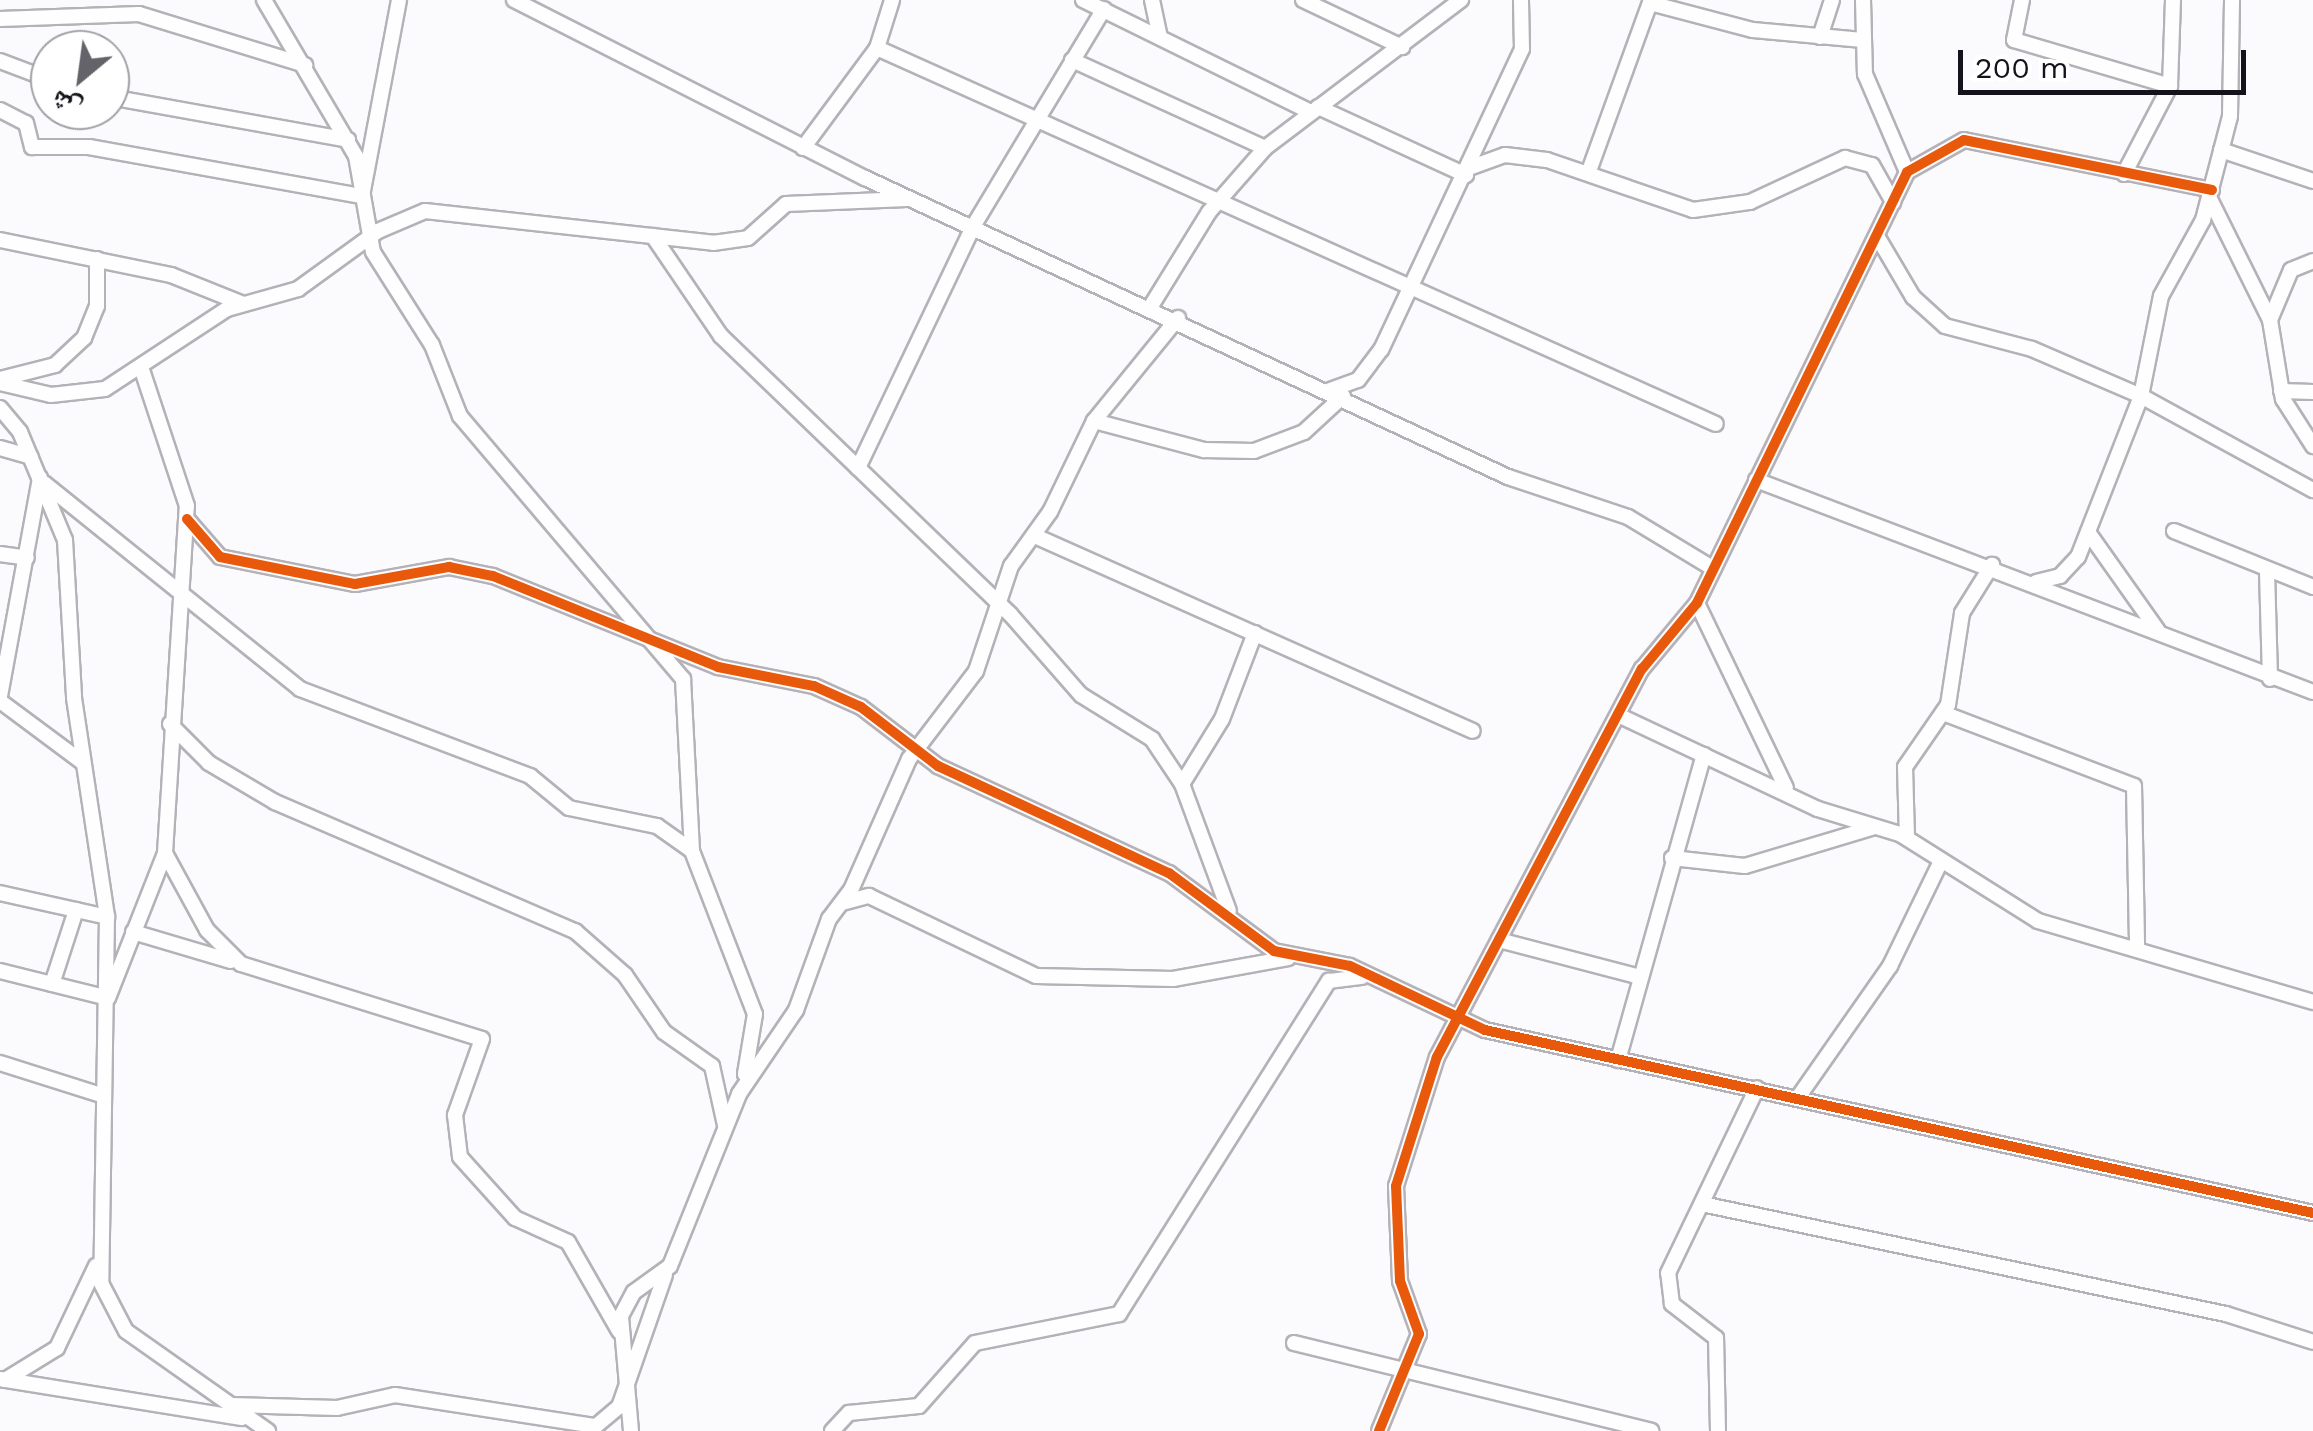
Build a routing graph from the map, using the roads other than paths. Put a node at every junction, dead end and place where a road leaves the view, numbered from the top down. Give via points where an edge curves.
1 (264, 0) edge
2 (400, 0) edge
3 (514, 0) edge
4 (892, 0) edge
5 (1083, 0) edge
6 (1152, 0) edge
7 (1304, 0) edge
8 (1460, 0) edge
9 (1521, 0) edge
10 (1832, 0) edge
11 (1864, 0) edge
12 (2022, 0) edge
13 (2173, 0) edge
14 (2232, 0) edge
15 (1651, 1) edge
16 (1104, 10) junction
17 (0, 19) edge
18 (1159, 34) junction
19 (1820, 37) junction
20 (1863, 40) junction
21 (1402, 47) junction
22 (877, 48) junction
23 (0, 60) edge
24 (1072, 60) junction
25 (306, 66) junction
26 (30, 72) edge
27 (2170, 86) junction
28 (130, 101) edge
29 (0, 110) edge
30 (1314, 110) junction
31 (1037, 116) junction
32 (348, 140) junction
33 (803, 148) junction
34 (1265, 148) junction
35 (2221, 150) junction
36 (1468, 171) junction
37 (1589, 171) junction
38 (1907, 172) junction
39 (2124, 174) junction
40 (2313, 181) edge
41 (2211, 195) junction
42 (362, 196) junction
43 (1219, 198) junction
44 (913, 199) junction
45 (1893, 202) junction
46 (974, 225) junction
47 (652, 236) junction
48 (1877, 236) junction
49 (368, 238) junction
50 (0, 240) edge
51 (97, 259) junction
52 (2313, 261) edge
53 (1411, 282) junction
54 (243, 304) junction
55 (1152, 306) junction
56 (1178, 318) junction
57 (2270, 320) junction
58 (142, 370) junction
59 (0, 381) edge
60 (2281, 391) junction
61 (2313, 392) edge
62 (1336, 393) junction
63 (2141, 396) junction
64 (0, 408) edge
65 (1094, 422) junction
66 (1716, 424) dead end
67 (2313, 446) edge
68 (0, 448) edge
69 (31, 457) junction
70 (858, 468) junction
71 (42, 480) junction
72 (1756, 480) junction
73 (2313, 490) edge
74 (187, 520) junction
75 (2174, 531) dead end
76 (2088, 532) junction
77 (1035, 536) junction
78 (0, 554) edge
79 (27, 558) junction
80 (1992, 566) junction
81 (1714, 569) junction
82 (2267, 571) junction
83 (2036, 582) junction
84 (2313, 587) edge
85 (176, 595) junction
86 (1697, 603) junction
87 (994, 604) junction
88 (1255, 633) junction
89 (2162, 635) junction
90 (656, 643) junction
91 (2270, 679) junction
92 (2313, 692) edge
93 (0, 698) edge
94 (1943, 713) junction
95 (1618, 715) junction
96 (170, 724) junction
97 (1473, 730) dead end
98 (916, 750) junction
99 (1704, 754) junction
100 (82, 762) junction
101 (1182, 784) junction
102 (1786, 788) junction
103 (1876, 826) junction
104 (1907, 838) junction
105 (692, 850) junction
106 (164, 854) junction
107 (1672, 858) junction
108 (1939, 865) junction
109 (0, 893) edge
110 (840, 903) junction
111 (76, 910) junction
112 (108, 917) junction
113 (1232, 917) junction
114 (133, 932) junction
115 (1499, 940) junction
116 (2136, 948) junction
117 (1293, 957) junction
118 (241, 964) junction
119 (0, 971) edge
120 (1640, 977) junction
121 (1367, 978) junction
122 (52, 984) junction
123 (108, 998) junction
124 (2313, 1002) edge
125 (1455, 1018) junction
126 (1618, 1060) junction
127 (0, 1063) edge
128 (1757, 1088) junction
129 (740, 1094) junction
130 (102, 1095) junction
131 (1799, 1096) junction
132 (726, 1126) junction
133 (1702, 1204) junction
134 (2313, 1213) edge
135 (99, 1257) junction
136 (665, 1274) junction
137 (619, 1331) junction
138 (2313, 1342) edge
139 (1294, 1343) dead end
140 (1406, 1370) junction
141 (2, 1380) edge
142 (627, 1387) junction
143 (230, 1405) junction
144 (252, 1420) junction
145 (268, 1431) edge
146 (631, 1431) edge
147 (832, 1431) edge
148 (1378, 1431) edge
149 (1652, 1431) edge
150 (1718, 1431) edge

1 - 25 street
2 - 42 street
3 - 33 street
4 - 22 street
5 - 16 street
6 - 18 street
7 - 21 street
8 - 21 street
9 - 36 street via 1526,39
10 - 19 street
11 - 20 street
12 - 27 street via 2014,40
13 - 27 street
14 - 35 street via 2235,66
15 - 19 street
15 - 37 street
16 - 18 street
16 - 24 street
17 - 25 street via 139,14
18 - 30 street
19 - 20 street
20 - 38 street via 1865,74
21 - 30 street
22 - 31 street
22 - 33 street
23 - 26 street
24 - 31 street
24 - 34 street
25 - 32 street
27 - 39 street
28 - 32 street
29 - 42 street via 26,123 32,147 90,147
30 - 34 street
30 - 36 street
31 - 43 street
31 - 46 street
32 - 42 street
33 - 44 street
34 - 43 street
35 - 40 street
35 - 41 street
36 - 37 street via 1505,156
36 - 53 street
37 - 45 street via 1693,210 1750,202 1845,158 1872,165
38 - 39 street via 1936,148 1964,140
38 - 45 street
39 - 41 street
41 - 57 street
41 - 63 street via 2161,296
42 - 49 street
43 - 53 street
43 - 55 street
44 - 46 street
44 - 47 street via 786,204 755,234 732,241
45 - 48 street
46 - 55 street
46 - 70 street
47 - 49 street via 425,211
47 - 70 street via 721,336
48 - 63 street via 1913,296 1945,326
48 - 72 street
49 - 54 street via 298,289
49 - 90 street via 432,345 460,416 553,535
50 - 51 street
51 - 54 street
51 - 59 street via 97,306 84,338 55,365
52 - 57 street via 2290,270
53 - 62 street via 1374,363
53 - 66 street
54 - 58 street
55 - 56 street
56 - 62 street
56 - 65 street
57 - 60 street
58 - 59 street via 67,396
58 - 74 street via 180,469
60 - 61 street
60 - 67 street
62 - 65 street via 1304,432 1254,451 1204,450
62 - 81 street via 1508,477 1628,517
63 - 73 street
63 - 76 street
64 - 69 street
65 - 77 street
68 - 69 street
69 - 71 street
70 - 87 street
71 - 79 street
71 - 85 street
71 - 100 street via 66,540
72 - 80 street
72 - 81 street
74 - 85 street
74 - 90 street via 220,557 370,585 450,567
75 - 82 street
76 - 83 street via 2067,570
76 - 89 street via 2104,566
77 - 87 street
77 - 88 street
78 - 79 street
79 - 93 street
80 - 83 street
80 - 94 street via 1962,614
81 - 86 street
82 - 84 street
82 - 91 street
83 - 89 street
85 - 96 street
85 - 105 street via 300,689 530,776 569,808 657,826
86 - 95 street via 1648,660
86 - 102 street
87 - 98 street via 976,672
87 - 101 street via 1081,695 1152,739
88 - 97 street
88 - 101 street via 1222,719
89 - 91 street
90 - 98 street via 718,667 814,686
90 - 105 street via 674,661 687,700 682,784
91 - 92 street
93 - 100 street
94 - 104 street via 1905,767
94 - 116 street via 2134,786
95 - 99 street
95 - 115 street
96 - 106 street
96 - 132 street via 252,791 575,931 625,976 664,1032 712,1066
98 - 110 street
98 - 113 street via 1170,874
99 - 102 street
99 - 107 street
100 - 112 street
101 - 113 street
102 - 103 street
103 - 104 street
103 - 107 street via 1745,866
104 - 108 street
105 - 129 street via 755,1014
106 - 114 street
106 - 118 street via 206,930
107 - 120 street
108 - 116 street via 2038,921
108 - 131 street via 1890,966
109 - 111 street
110 - 117 street via 869,896 1036,976 1173,979
110 - 129 street via 796,1010
111 - 112 street
111 - 122 street
112 - 123 street
113 - 117 street
114 - 118 street
114 - 123 street
115 - 120 street
115 - 125 street
116 - 124 street
117 - 121 street via 1324,958
118 - 137 street via 482,1039 456,1115 460,1157 515,1218 568,1242
119 - 122 street
120 - 126 street
121 - 125 street
121 - 147 street via 1329,982 1118,1314 975,1342 919,1406 849,1413
122 - 123 street
123 - 130 street
125 - 126 street
125 - 140 street via 1396,1186 1400,1281 1419,1334
126 - 128 street
127 - 130 street
128 - 131 street
128 - 133 street
129 - 132 street
130 - 135 street
131 - 134 street
132 - 136 street
133 - 138 street via 2226,1314
133 - 150 street via 1667,1290 1677,1310 1715,1334
135 - 141 street via 57,1348
135 - 143 street via 106,1300 126,1331
136 - 137 street via 634,1292
136 - 142 street
137 - 142 street
139 - 140 street
140 - 148 street
140 - 149 street
141 - 144 street
142 - 143 street via 596,1426 396,1395 338,1408
142 - 146 street
143 - 144 street
144 - 145 street

